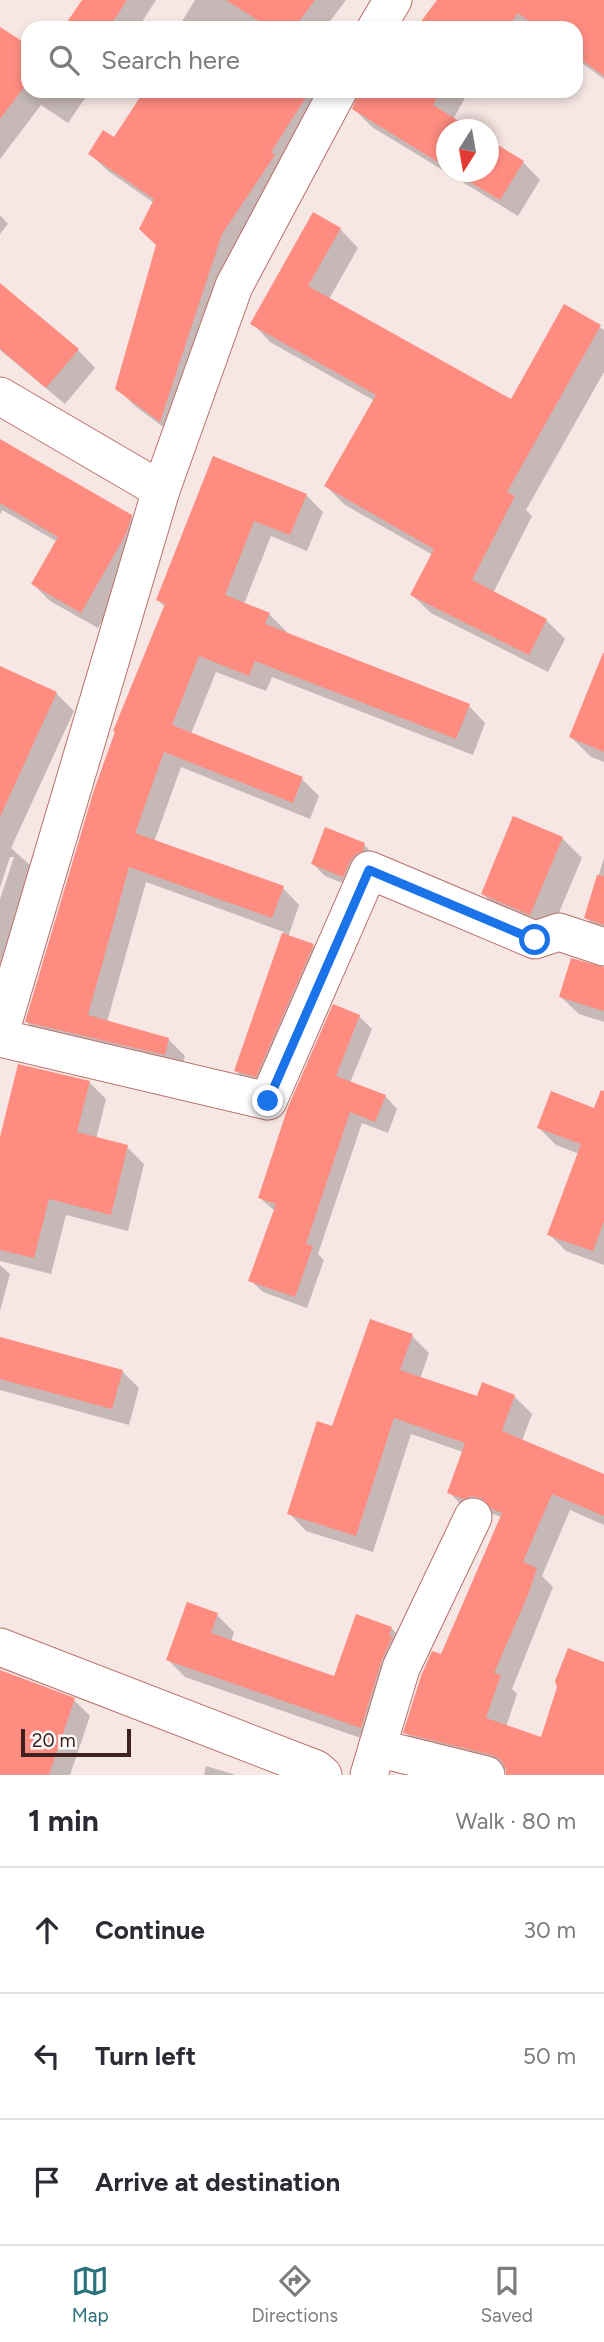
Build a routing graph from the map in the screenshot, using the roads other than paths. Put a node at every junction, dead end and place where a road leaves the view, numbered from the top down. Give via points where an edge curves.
1 (393, 0) edge
2 (380, 21) edge
3 (334, 98) edge
4 (0, 396) edge
5 (161, 490) junction
6 (604, 947) edge
7 (0, 1035) edge
8 (473, 1517) dead end
9 (0, 1647) edge
10 (373, 1762) edge
11 (323, 1775) edge
12 (486, 1775) edge

1 - 2 street
3 - 5 street via 234,286
4 - 5 street
5 - 7 street
6 - 7 street via 559,932 535,940 369,870 268,1101
8 - 10 street via 401,1668
9 - 11 street
10 - 12 street

